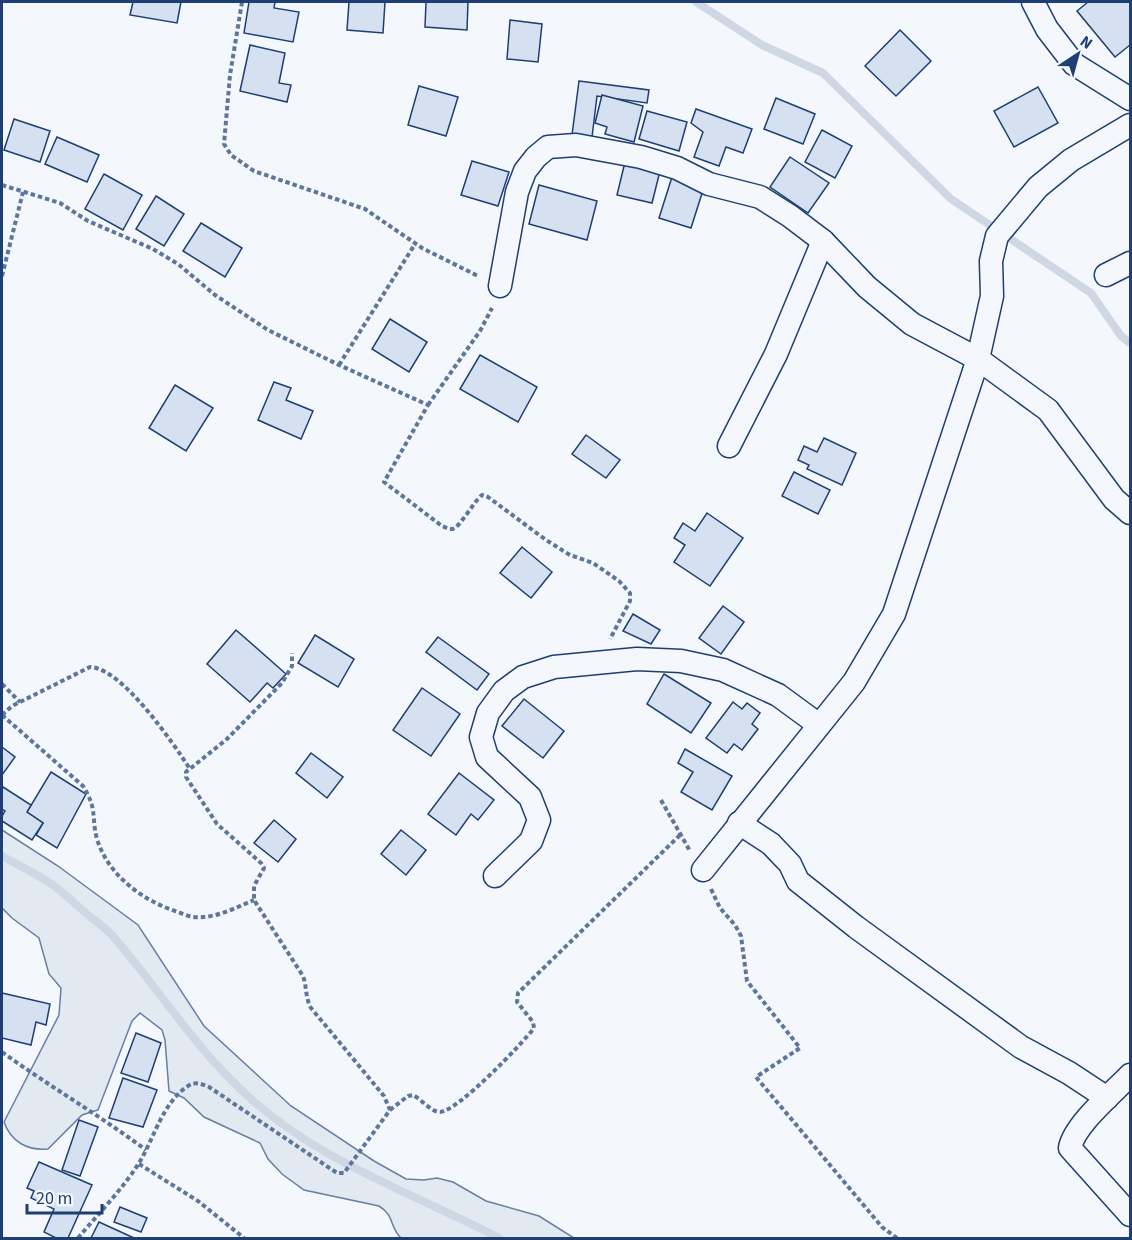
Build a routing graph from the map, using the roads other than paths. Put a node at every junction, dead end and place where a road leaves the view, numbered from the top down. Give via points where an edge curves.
1 (1033, 2) edge
2 (1131, 99) edge
3 (1131, 125) edge
4 (823, 241) junction
5 (1131, 262) edge
6 (1106, 275) dead end
7 (500, 286) road end
8 (978, 359) junction
9 (729, 446) dead end
10 (1131, 513) edge
11 (819, 725) junction
12 (739, 823) junction
13 (703, 870) road end
14 (495, 876) dead end
15 (1131, 1075) edge
16 (1107, 1098) junction
17 (1131, 1215) edge

1 - 2 street via 1047,29 1074,64
3 - 8 street via 1071,160 1038,187 997,236 991,261 992,296
4 - 7 street via 760,197 709,184 676,168 620,152 576,145 548,147 525,171 517,192
4 - 8 street via 867,287 912,324
4 - 9 street via 776,354
5 - 6 street
8 - 10 street via 1048,410 1114,499
8 - 11 street via 894,614 854,682
11 - 12 street
11 - 14 street via 778,695 723,670 681,661 638,659 554,667 523,677 504,691 488,713 481,737 487,757 530,797 539,819 531,841
12 - 13 street
12 - 16 street via 771,844 790,864 798,881 856,927 1021,1047
15 - 16 street
16 - 17 street via 1071,1140 1070,1148

